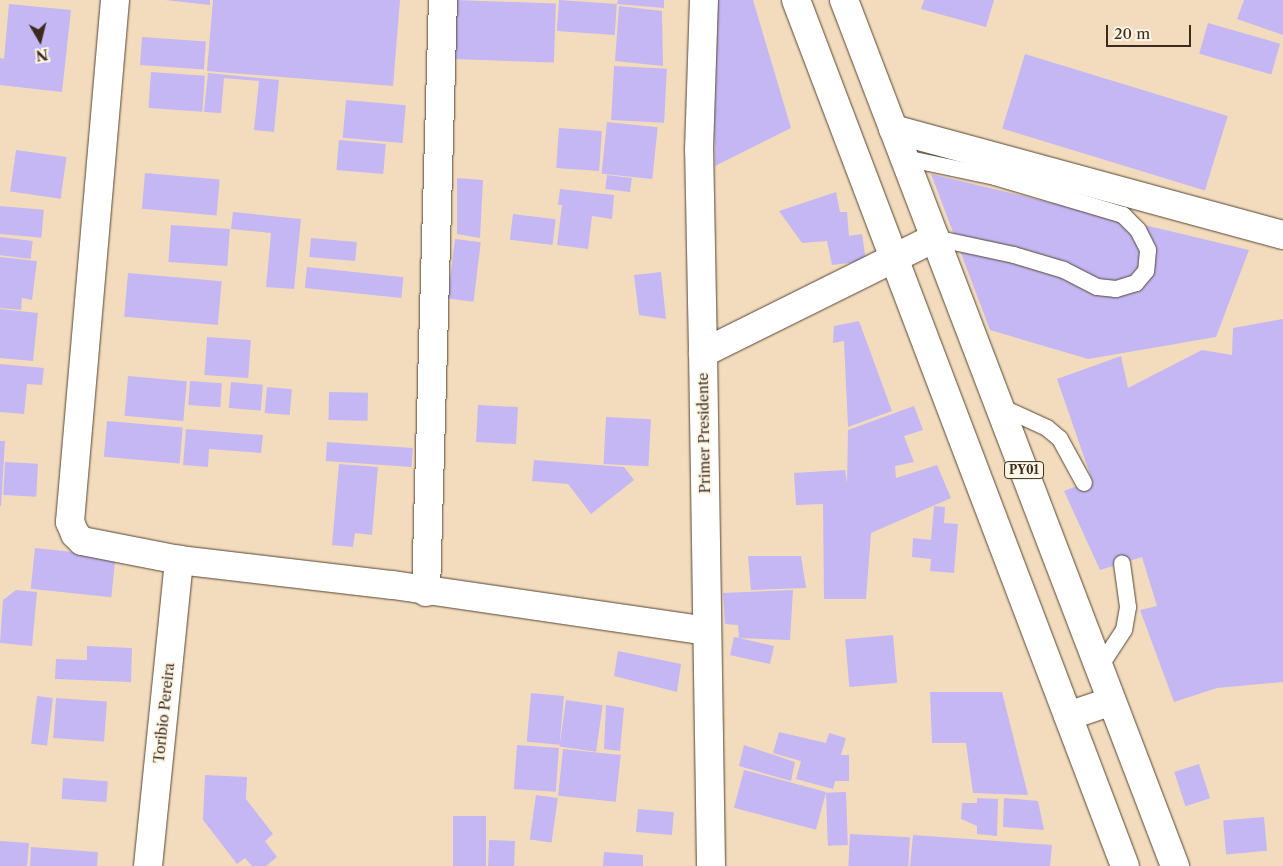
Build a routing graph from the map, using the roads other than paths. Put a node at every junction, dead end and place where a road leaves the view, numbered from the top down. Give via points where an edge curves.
1 (115, 0) edge
2 (443, 0) edge
3 (704, 0) edge
4 (796, 0) edge
5 (844, 0) edge
6 (893, 128) junction
7 (905, 158) junction
8 (1283, 235) edge
9 (935, 238) junction
10 (893, 258) junction
11 (703, 353) junction
12 (999, 406) junction
13 (1084, 483) dead end
14 (179, 560) junction
15 (1122, 564) dead end
16 (426, 592) junction
17 (707, 631) junction
18 (1099, 668) junction
19 (1112, 701) junction
20 (1068, 716) junction
21 (148, 866) edge
22 (711, 866) edge
23 (1124, 866) edge
24 (1175, 866) edge

1 - 14 main road via 70,522 82,541
2 - 16 main road
3 - 11 main road, Primer Presidente via 699,150
4 - 10 main road
5 - 6 main road, PY01
6 - 7 main road, PY01
6 - 8 main road
7 - 9 main road, PY01
7 - 9 lane via 995,177 1124,215 1138,230 1148,250 1146,270 1136,283 1116,289 1097,287 1064,270 1014,255
9 - 10 main road
9 - 12 main road, PY01
10 - 11 main road
10 - 20 main road
11 - 17 main road, Primer Presidente
12 - 13 lane via 1047,428 1060,439
12 - 18 main road, PY01
14 - 16 main road via 392,585
14 - 21 main road, Toribio Pereira
15 - 18 lane via 1128,607 1124,630
16 - 17 main road
17 - 22 main road, Primer Presidente
18 - 19 main road, PY01
19 - 20 main road
19 - 24 main road, PY01
20 - 23 main road

